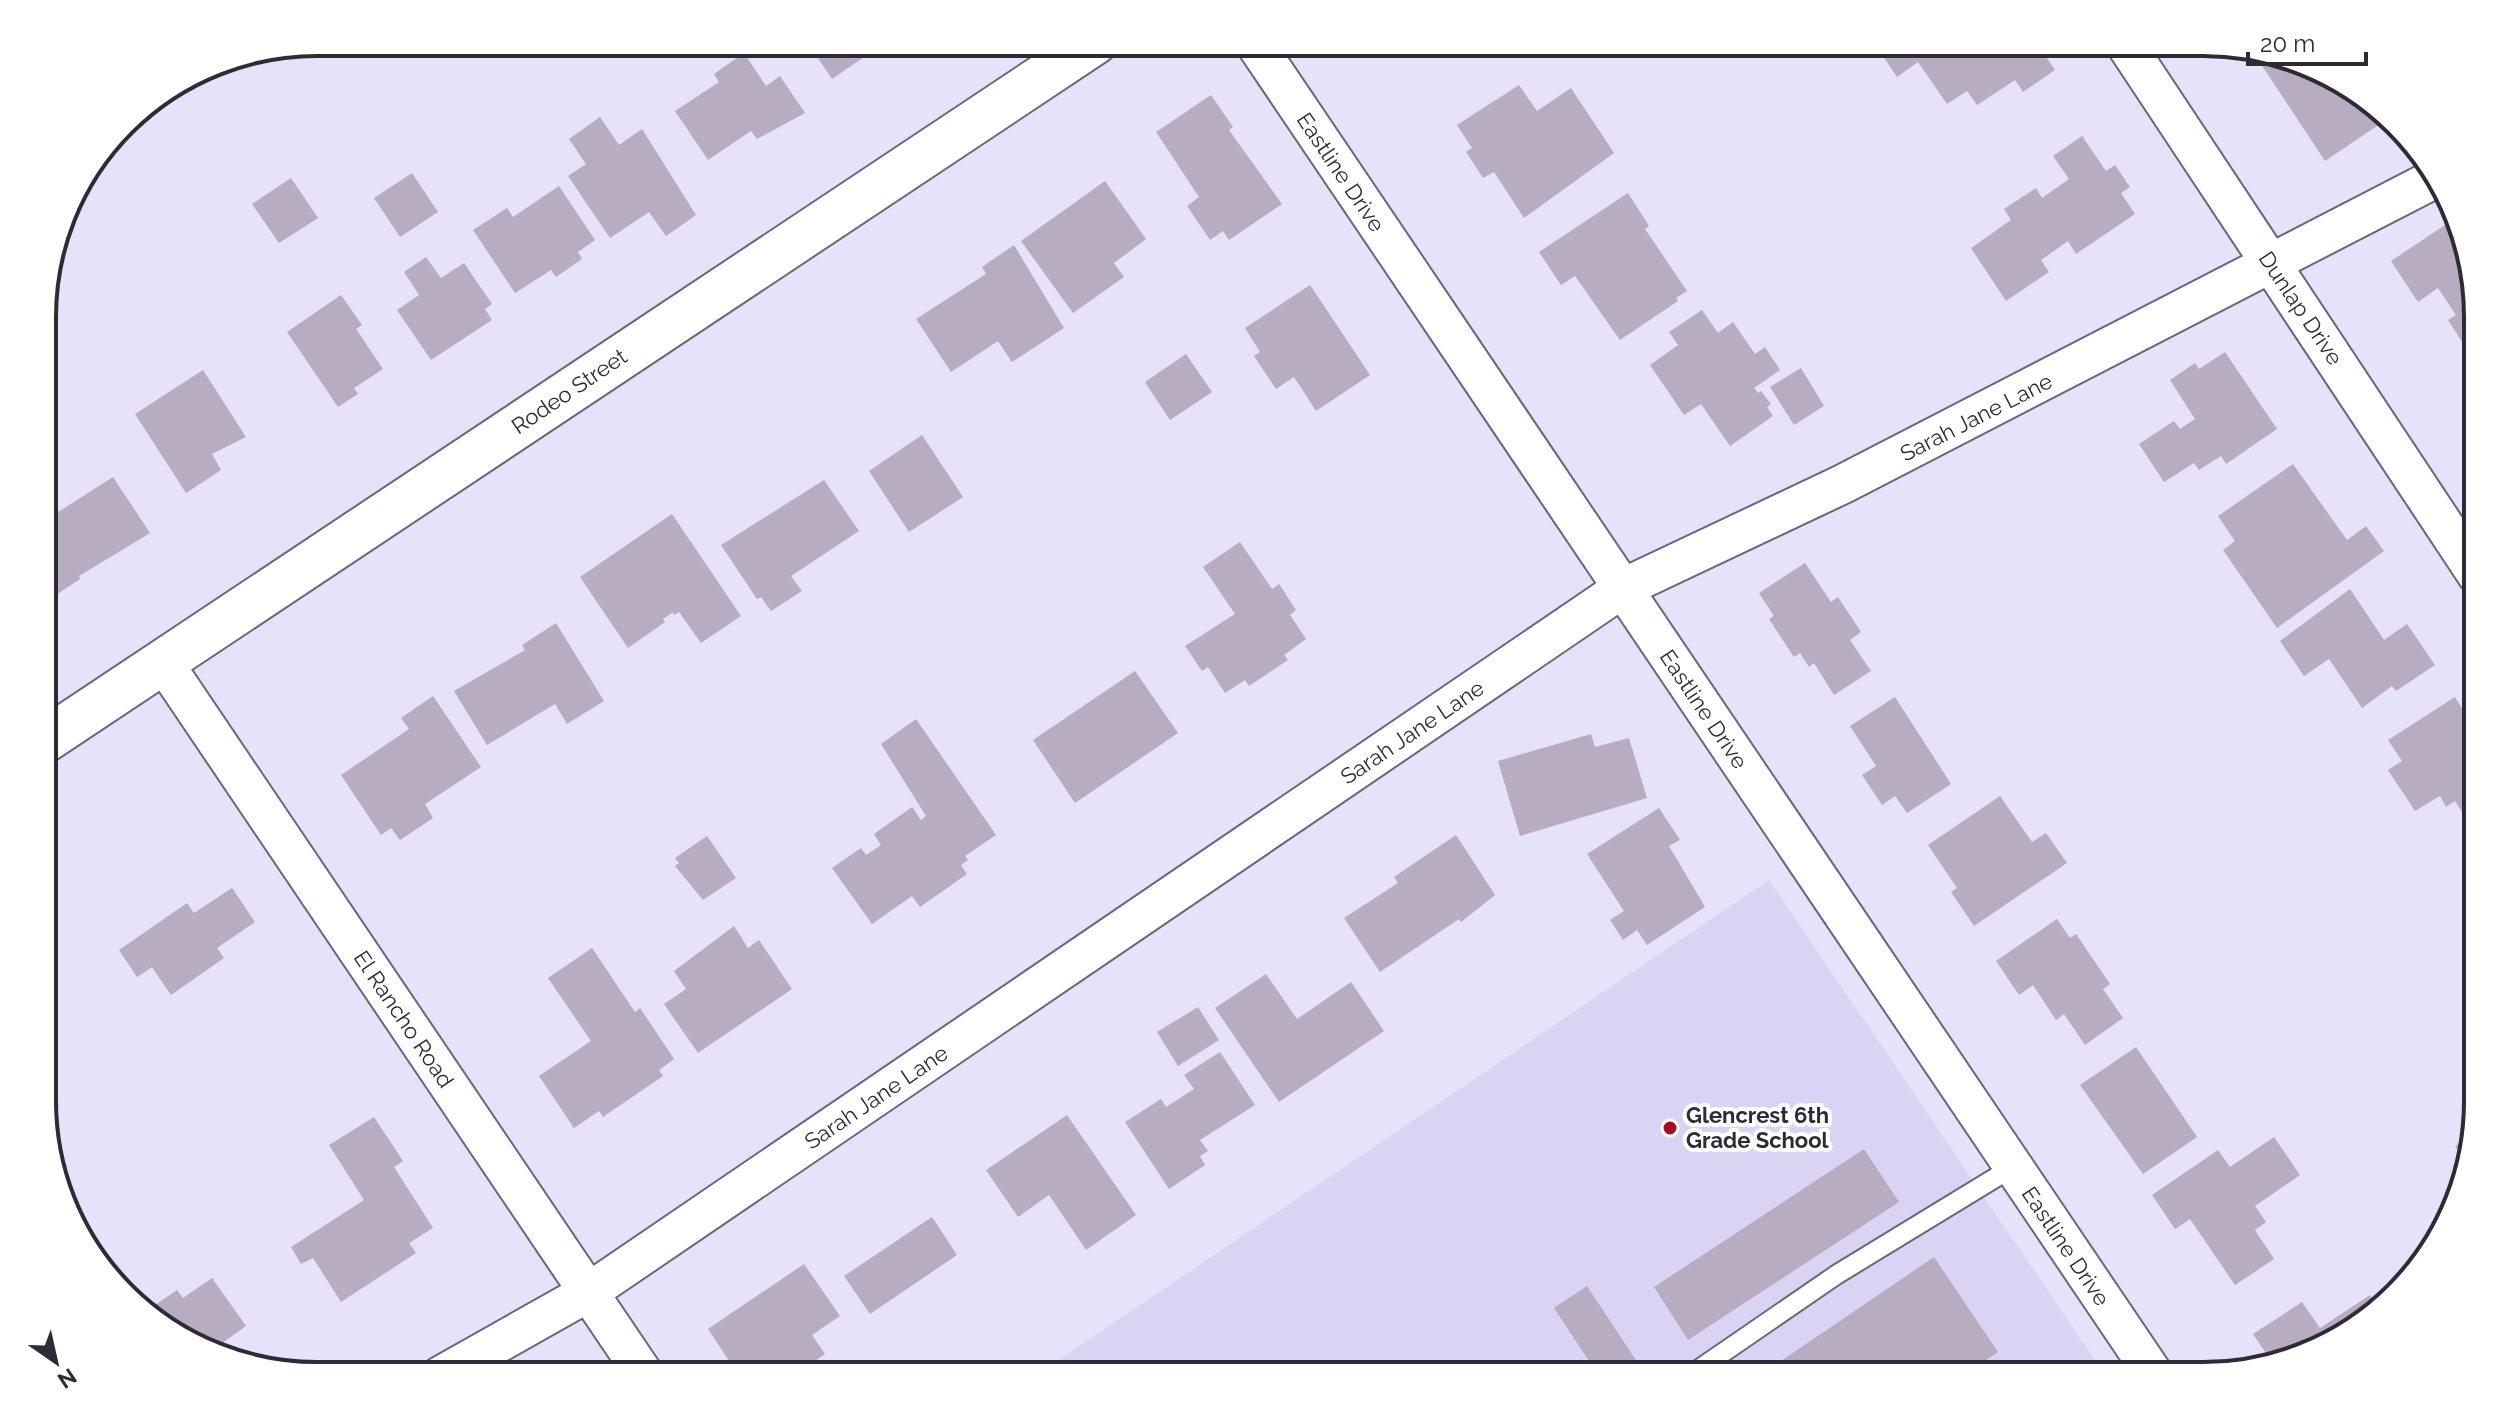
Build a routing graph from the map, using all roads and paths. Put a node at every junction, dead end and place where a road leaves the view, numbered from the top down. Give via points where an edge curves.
1 (1264, 56) edge
2 (2133, 56) edge
3 (1058, 57) edge
4 (2426, 183) edge
5 (2272, 265) junction
6 (2463, 554) edge
7 (1623, 588) junction
8 (163, 662) junction
9 (56, 733) edge
10 (2013, 1167) junction
11 (589, 1292) junction
12 (1710, 1361) edge
13 (2145, 1361) edge
14 (465, 1362) edge
15 (636, 1362) edge

1 - 7 street, Eastline Drive
2 - 5 street, Dunlap Drive
3 - 8 street, Rodeo Street
4 - 5 street, Sarah Jane Lane
5 - 6 street, Dunlap Drive
5 - 7 street, Sarah Jane Lane via 1843,484
7 - 10 street, Eastline Drive
7 - 11 street, Sarah Jane Lane
8 - 9 street, Rodeo Street
8 - 11 street, El Rancho Road
10 - 12 lane via 1836,1275
10 - 13 street, Eastline Drive
11 - 14 street, Sarah Jane Lane
11 - 15 street, El Rancho Road

